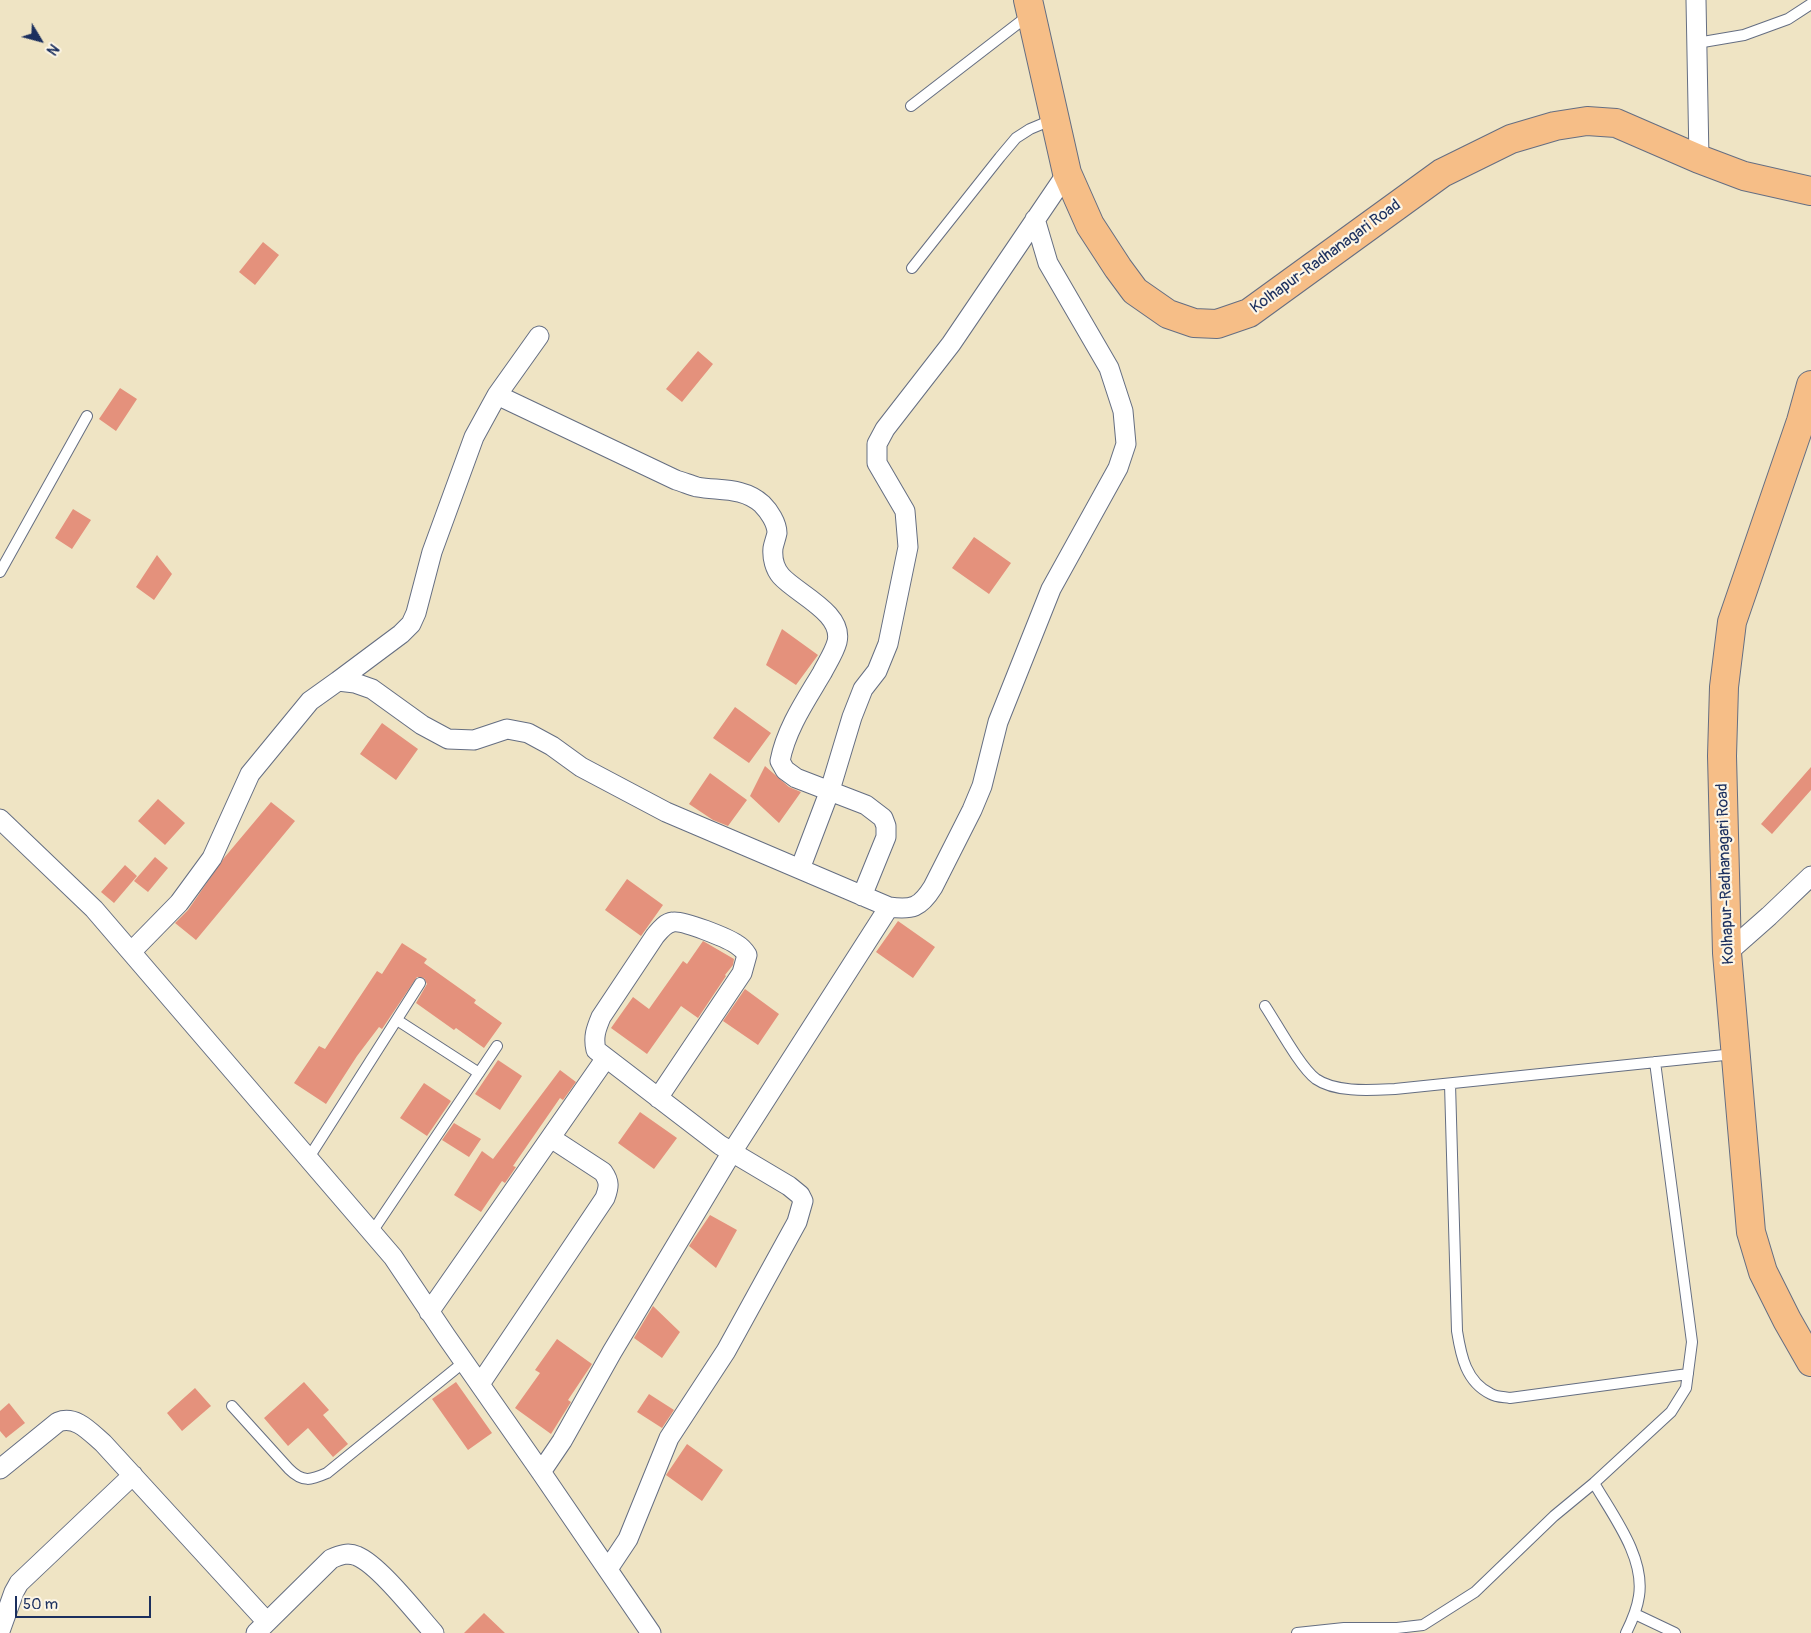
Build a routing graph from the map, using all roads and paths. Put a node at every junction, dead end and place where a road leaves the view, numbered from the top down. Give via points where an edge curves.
1 (1696, 0) edge
2 (1811, 4) edge
3 (1029, 7) edge
4 (1697, 43) junction
5 (911, 106) dead end
6 (1055, 119) junction
7 (1699, 159) junction
8 (1067, 173) junction
9 (1811, 191) edge
10 (1035, 219) junction
11 (912, 268) dead end
12 (539, 336) dead end
13 (1811, 385) edge
14 (497, 395) junction
15 (87, 416) dead end
16 (0, 572) edge
17 (338, 681) junction
18 (830, 790) junction
19 (0, 819) edge
20 (800, 869) junction
21 (1811, 876) edge
22 (862, 896) junction
23 (889, 907) junction
24 (131, 952) junction
25 (1727, 952) junction
26 (420, 983) dead end
27 (1265, 1006) dead end
28 (397, 1020) junction
29 (497, 1046) dead end
30 (1734, 1054) junction
31 (606, 1058) junction
32 (1655, 1062) junction
33 (479, 1073) junction
34 (1450, 1084) junction
35 (658, 1098) junction
36 (551, 1138) junction
37 (732, 1152) junction
38 (308, 1159) junction
39 (372, 1232) junction
40 (429, 1312) junction
41 (464, 1362) junction
42 (1811, 1362) edge
43 (1688, 1374) junction
44 (480, 1384) junction
45 (232, 1406) dead end
46 (0, 1469) edge
47 (542, 1472) junction
48 (134, 1475) junction
49 (1594, 1483) junction
50 (608, 1568) junction
51 (1635, 1614) junction
52 (262, 1628) edge
53 (0, 1631) edge
54 (434, 1633) edge
55 (651, 1633) edge
56 (1297, 1633) edge
57 (1626, 1633) edge
58 (1674, 1633) edge

1 - 4 street
2 - 4 lane via 1788,19 1744,35
3 - 5 lane
3 - 6 main road, Kolhapur-Radhanagari Road
4 - 7 street
6 - 8 main road, Kolhapur-Radhanagari Road
6 - 11 lane via 1016,138
7 - 8 main road, Kolhapur-Radhanagari Road via 1616,123 1587,121 1555,126 1511,139 1442,173 1249,313 1217,324 1194,323 1168,314 1135,291 1090,226
7 - 9 main road, Kolhapur-Radhanagari Road via 1744,176
8 - 10 street
10 - 18 street via 951,344 877,444 877,463 905,511 908,547 888,644 877,671 863,689
10 - 23 street via 1048,263 1109,368 1123,411 1126,444 1118,468 1051,589 998,722 982,786 933,887 916,907 906,910
12 - 14 street
13 - 25 main road, Kolhapur-Radhanagari Road via 1732,622 1726,655 1722,756
14 - 17 street via 474,437 463,466 432,552 411,624
14 - 18 street via 676,480 697,487 737,491 762,503 775,523 774,565 781,576 822,609 838,632 833,653 790,730 780,761 785,770 796,778
15 - 16 lane
17 - 20 street via 356,682 372,689 422,725 448,739 474,740 508,729 528,733 581,767 666,812
17 - 24 street via 310,701 250,774 212,858 179,903
18 - 20 street
18 - 22 street via 866,805 883,818 886,826 886,837
19 - 24 street via 94,909
20 - 22 street
21 - 25 street
22 - 23 street
23 - 37 street
24 - 38 street
25 - 30 main road, Kolhapur-Radhanagari Road
26 - 28 lane
27 - 34 lane via 1305,1068 1316,1079 1350,1089 1375,1090
28 - 33 lane
28 - 38 lane
29 - 33 lane
30 - 32 lane
30 - 42 main road, Kolhapur-Radhanagari Road via 1751,1232 1763,1272
31 - 35 street
31 - 35 street via 596,1050 594,1040 598,1023 665,925 681,922 721,936 743,949 747,956 742,973
31 - 36 street
32 - 34 lane
32 - 43 lane via 1692,1342
33 - 39 lane
34 - 43 lane via 1457,1331 1468,1373 1492,1395 1510,1398
35 - 37 street
36 - 40 street
36 - 44 street via 603,1172 609,1180 609,1188
37 - 47 street
37 - 50 street via 800,1195 803,1201 797,1222 726,1351 669,1438 628,1539
38 - 39 street
39 - 40 street via 393,1257
40 - 41 street
41 - 44 street
41 - 45 lane via 327,1473 306,1479 297,1477
43 - 49 lane via 1686,1388 1671,1412
44 - 47 street
46 - 48 street via 66,1419 74,1421 103,1443
47 - 50 street
48 - 52 street
48 - 53 street via 19,1584
49 - 51 lane via 1636,1558 1640,1595
49 - 56 lane via 1554,1516 1475,1592 1428,1624
50 - 55 street
51 - 57 lane
51 - 58 lane
52 - 54 street via 332,1559 343,1554 366,1562

